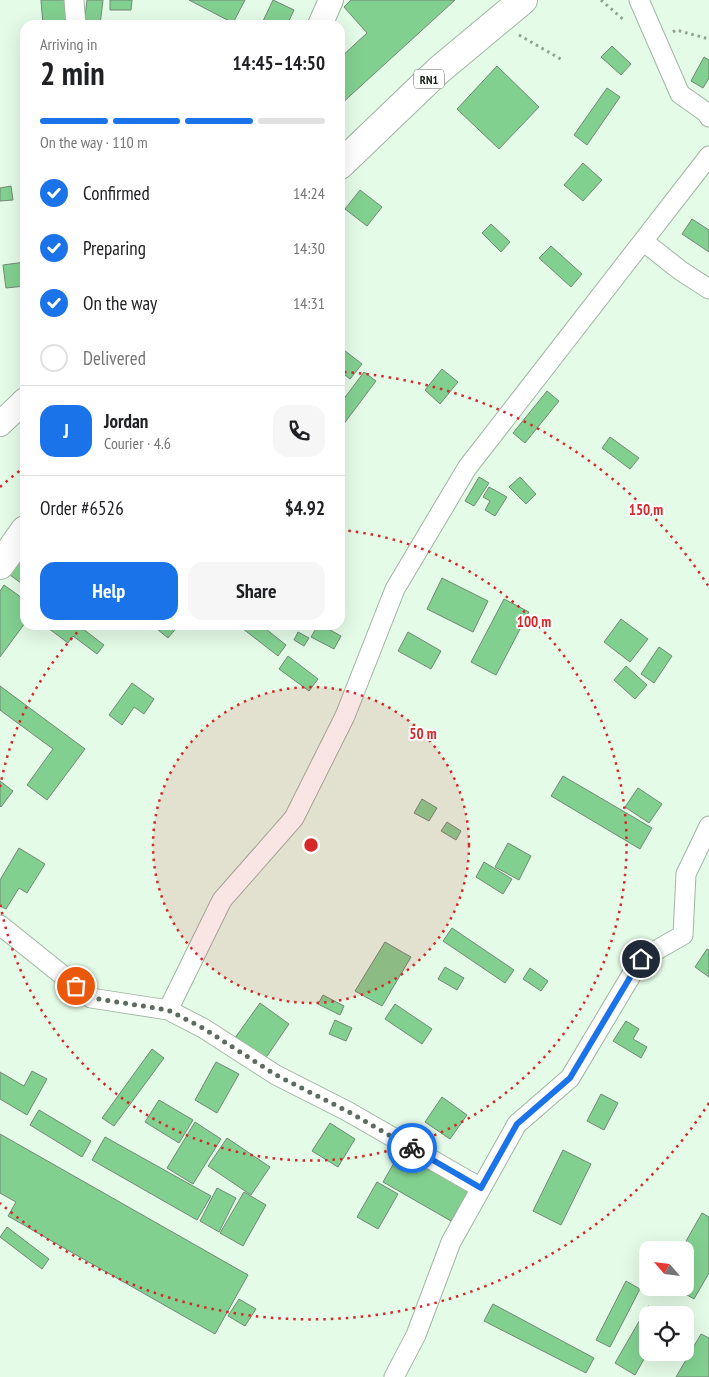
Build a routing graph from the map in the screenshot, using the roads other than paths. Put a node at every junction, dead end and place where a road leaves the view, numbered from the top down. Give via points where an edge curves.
1 (74, 0) edge
2 (331, 0) edge
3 (523, 0) edge
4 (639, 0) edge
5 (76, 20) edge
6 (322, 20) edge
7 (709, 117) edge
8 (709, 156) edge
9 (345, 160) edge
10 (643, 242) junction
11 (709, 289) edge
12 (20, 405) edge
13 (0, 424) edge
14 (20, 537) edge
15 (0, 565) edge
16 (709, 826) edge
17 (0, 925) edge
18 (168, 1010) junction
19 (481, 1188) junction
20 (394, 1377) edge

1 - 5 street
2 - 6 street
3 - 9 highway, RN1 via 439,70
4 - 7 street via 680,94
8 - 10 street
10 - 11 street
10 - 18 street via 467,468 395,590 345,716 294,818 222,900
12 - 13 street
14 - 15 highway
16 - 19 street via 686,874 684,935 641,959 570,1078 517,1124
17 - 18 street via 92,998
18 - 19 street via 203,1028 276,1075 347,1111
19 - 20 street via 452,1242 416,1335

